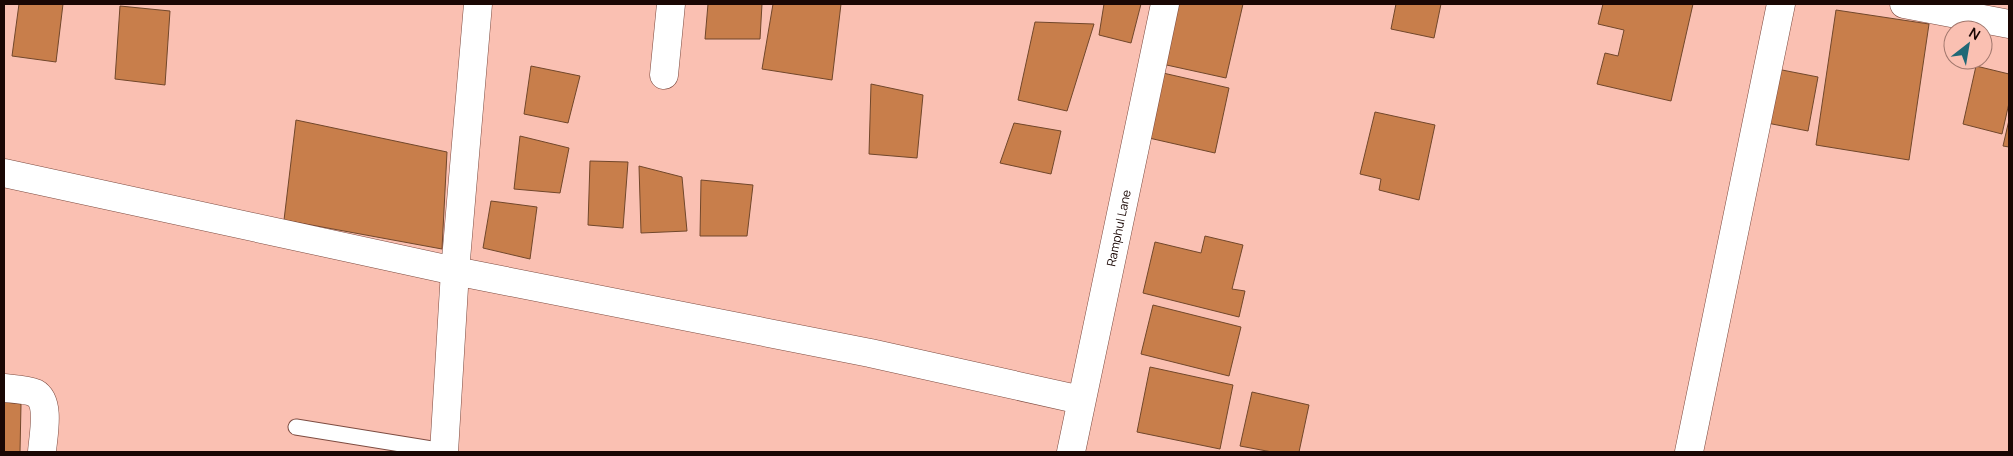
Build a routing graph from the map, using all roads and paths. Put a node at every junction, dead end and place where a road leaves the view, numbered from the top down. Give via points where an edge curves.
1 (478, 4) edge
2 (672, 4) edge
3 (1165, 4) edge
4 (1781, 4) edge
5 (1904, 4) edge
6 (2009, 24) edge
7 (664, 75) dead end
8 (4, 173) edge
9 (455, 271) junction
10 (4, 388) edge
11 (1081, 400) junction
12 (296, 426) dead end
13 (444, 451) edge
14 (42, 452) edge
15 (1071, 452) edge
16 (1689, 452) edge

1 - 9 street
2 - 7 street
3 - 11 street, Ramphul Lane
4 - 16 street
5 - 6 street
8 - 9 street
9 - 11 street via 870,353
9 - 13 street
10 - 14 street via 33,392 40,397 45,406
11 - 15 street, Ramphul Lane
12 - 13 lane

